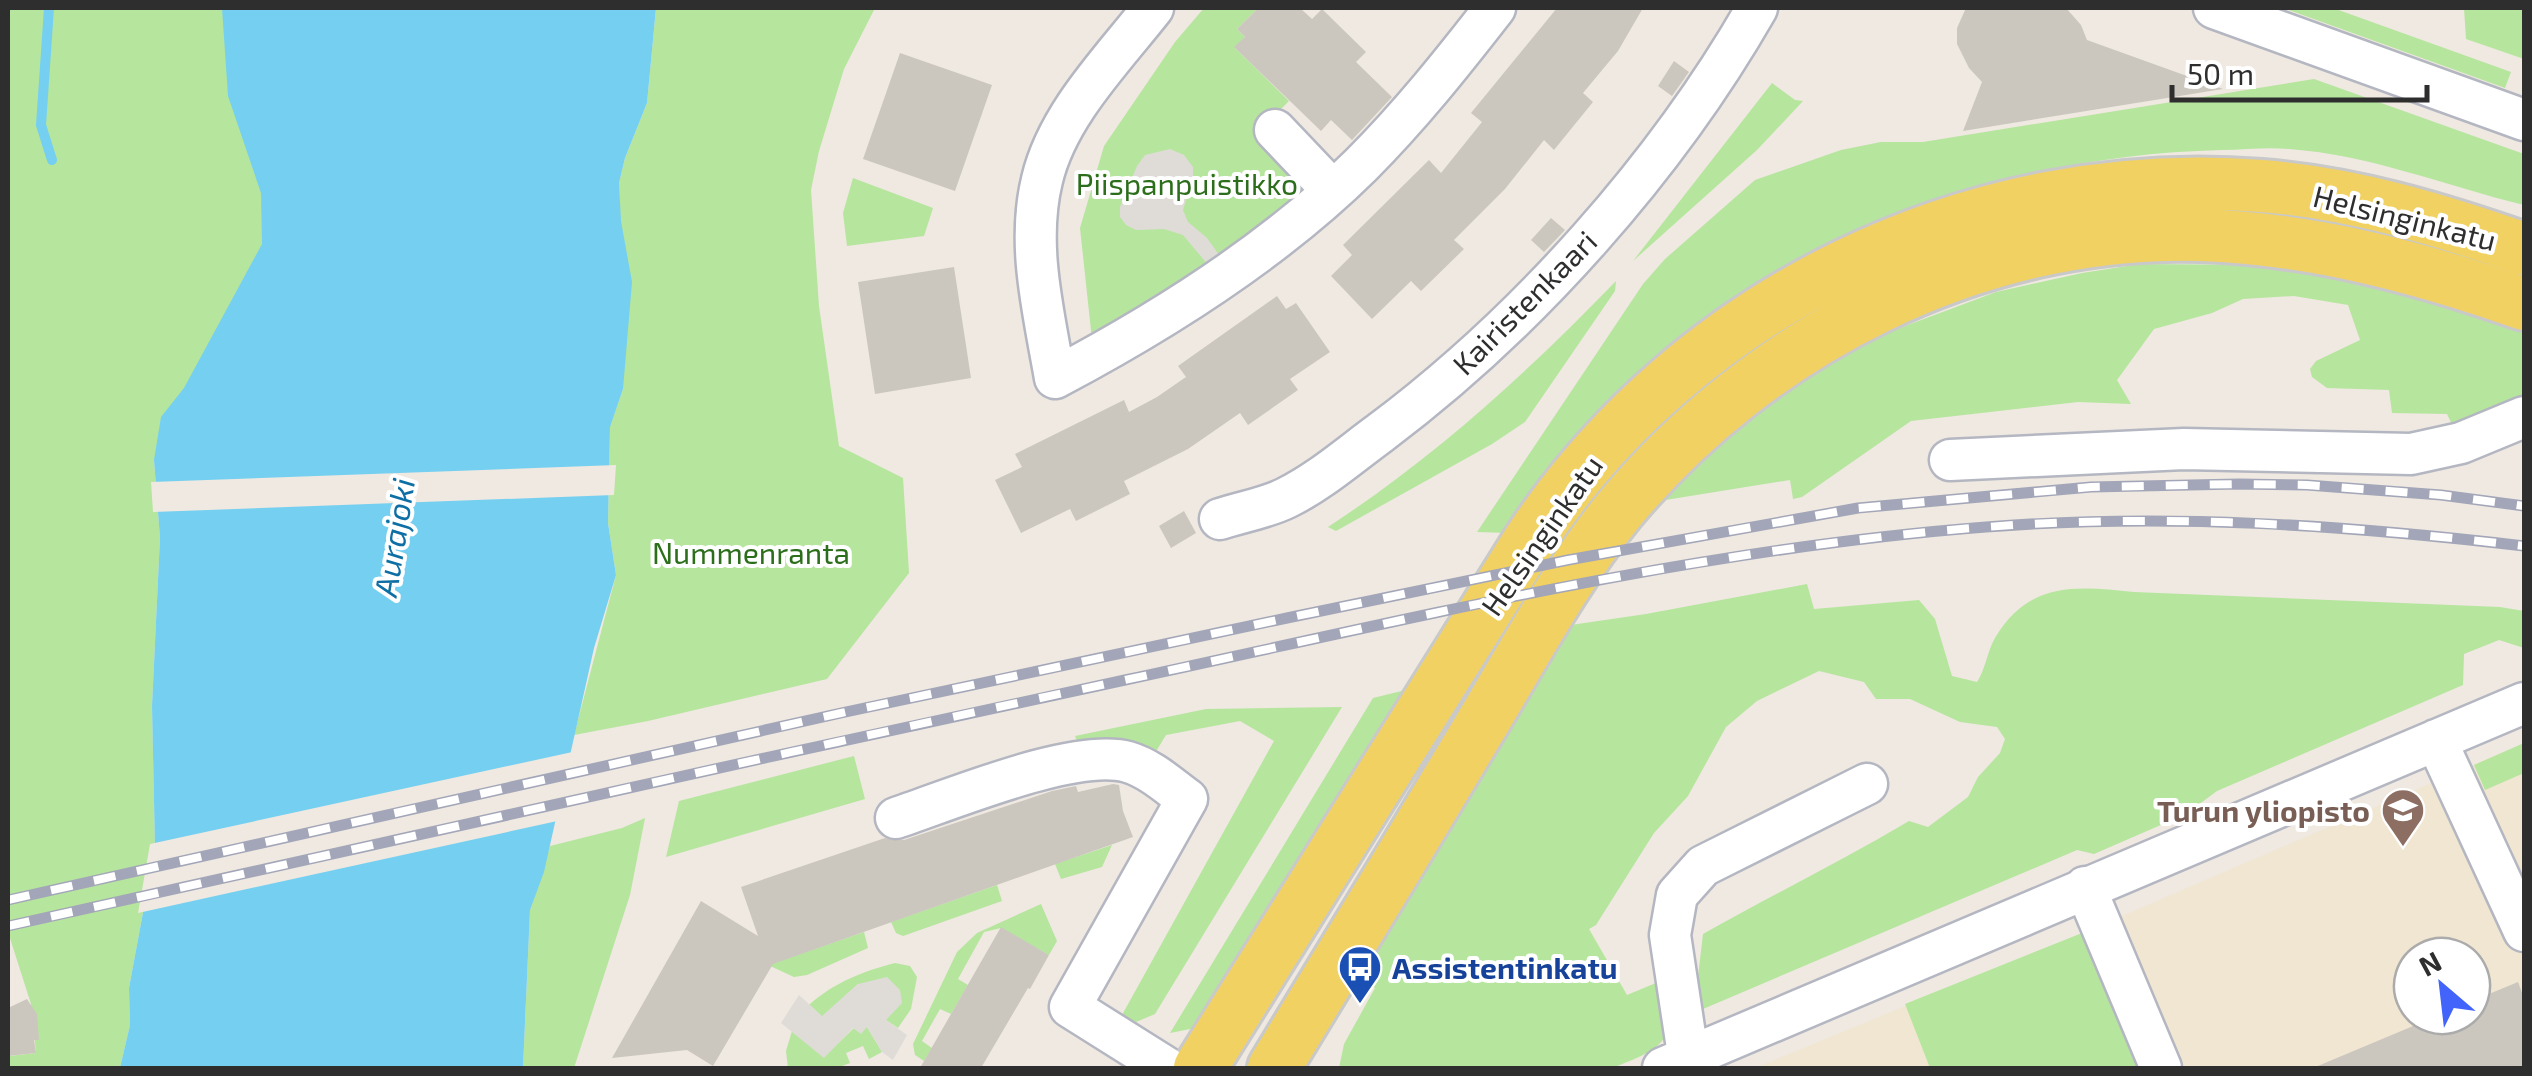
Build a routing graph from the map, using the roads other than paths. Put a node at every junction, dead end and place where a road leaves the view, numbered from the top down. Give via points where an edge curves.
1 (1153, 8) edge
2 (1495, 8) edge
3 (1757, 8) edge
4 (2214, 8) edge
5 (2524, 120) edge
6 (1275, 130) dead end
7 (1333, 191) junction
8 (2524, 249) edge
9 (2524, 304) edge
10 (2524, 416) edge
11 (1950, 460) dead end
12 (1220, 518) dead end
13 (2524, 703) edge
14 (2436, 740) junction
15 (1867, 784) dead end
16 (896, 818) dead end
17 (2085, 887) junction
18 (2524, 931) edge
19 (1680, 1065) edge
20 (1167, 1068) edge
21 (1200, 1068) edge
22 (1274, 1068) edge
23 (2162, 1068) edge

1 - 7 street via 1081,103 1042,178 1038,278 1055,378 1218,279
2 - 7 street via 1433,87
3 - 12 street, Kairistenkaari via 1683,120 1593,235 1526,306 1435,390 1346,458 1287,498
4 - 5 street
6 - 7 street
8 - 21 main road, Helsinginkatu via 2386,205 2296,189 2126,186 1970,216 1902,239 1752,317 1633,415 1536,531
9 - 22 main road, Helsinginkatu via 2345,252 2199,235 2144,237 1982,267 1900,296 1828,333 1708,418 1597,540
10 - 11 street via 2412,454 2184,449
13 - 14 street
14 - 17 street
14 - 18 street
15 - 19 street via 1704,866 1677,895 1670,934
16 - 20 street via 1031,771 1097,761 1132,763 1187,800 1070,1006
17 - 19 street
17 - 23 street

